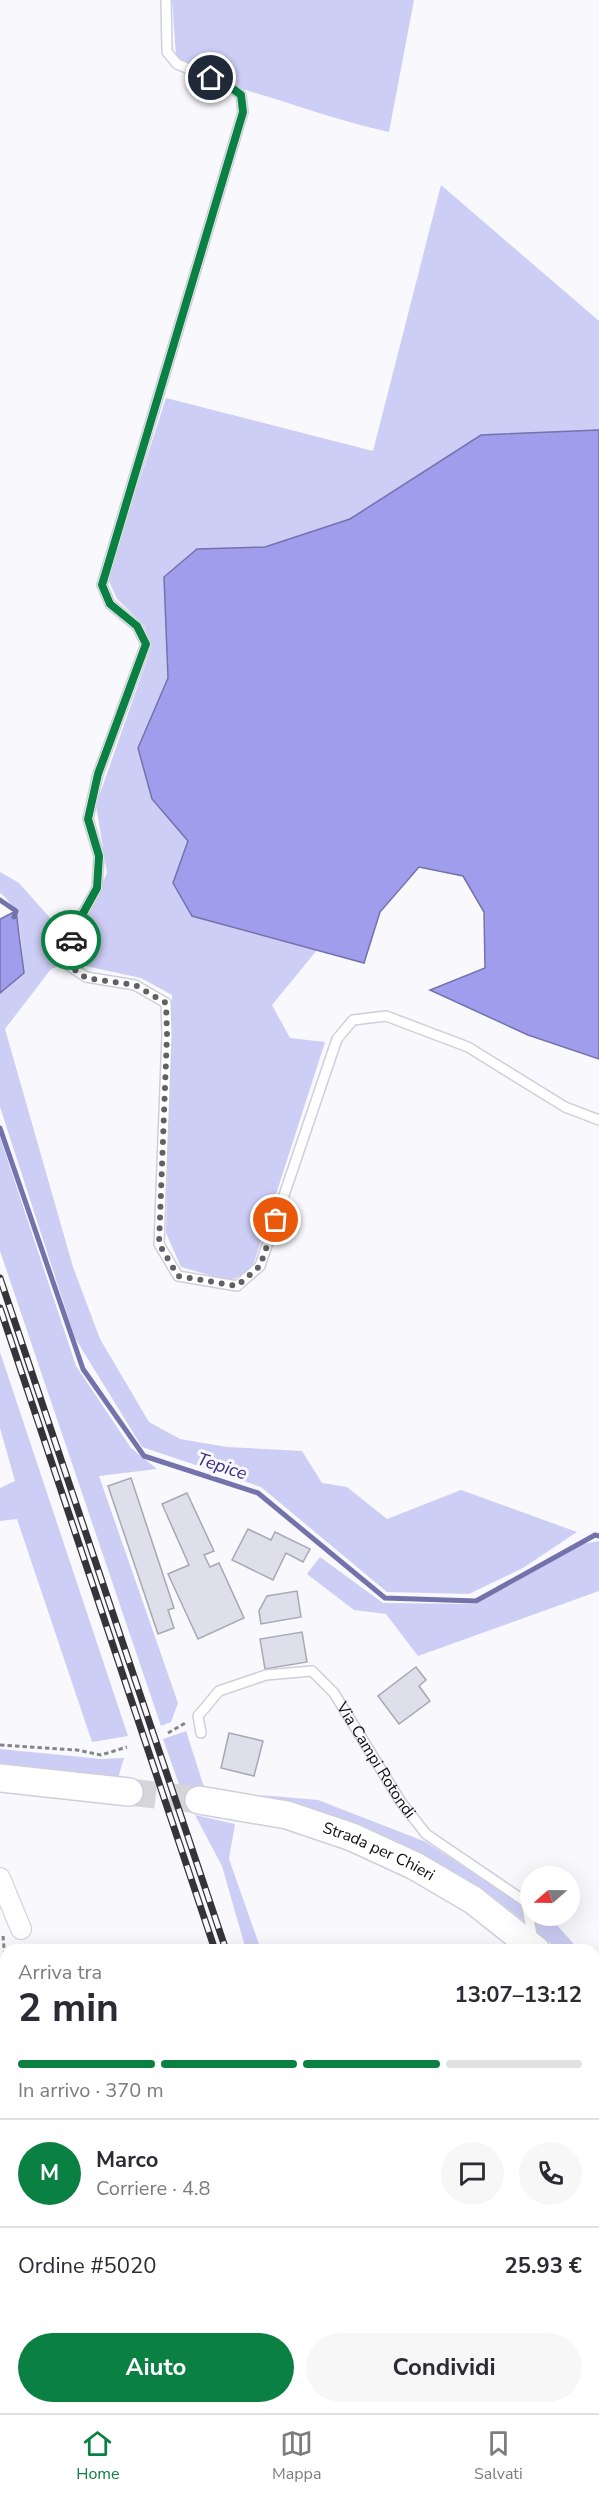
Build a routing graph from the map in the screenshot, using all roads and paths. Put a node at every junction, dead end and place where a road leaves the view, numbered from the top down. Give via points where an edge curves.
1 (166, 0) edge
2 (599, 1119) edge
3 (198, 1716) junction
4 (168, 1733) dead end
5 (201, 1733) dead end
6 (0, 1745) edge
7 (127, 1747) dead end
8 (0, 1778) edge
9 (129, 1792) tunnel mouth
10 (200, 1800) tunnel mouth
11 (0, 1878) edge
12 (21, 1929) dead end
13 (529, 1944) edge
14 (534, 1944) edge

1 - 2 lane via 167,52 177,64 228,85 241,95 243,112 102,585 110,604 137,626 146,644 98,774 88,819 99,856 97,888 71,935 71,967 86,978 135,985 166,1003 159,1244 178,1276 237,1286 260,1266 337,1039 353,1020 386,1016 468,1047 565,1107
3 - 4 path
3 - 5 lane
3 - 14 lane, Via Campi Rotondi via 219,1691 266,1676 312,1671 334,1693 401,1802 426,1834 526,1902
6 - 7 path via 101,1755
8 - 9 main road
10 - 13 main road, Strada per Chieri via 287,1815 352,1837 415,1866 473,1900
11 - 12 street

